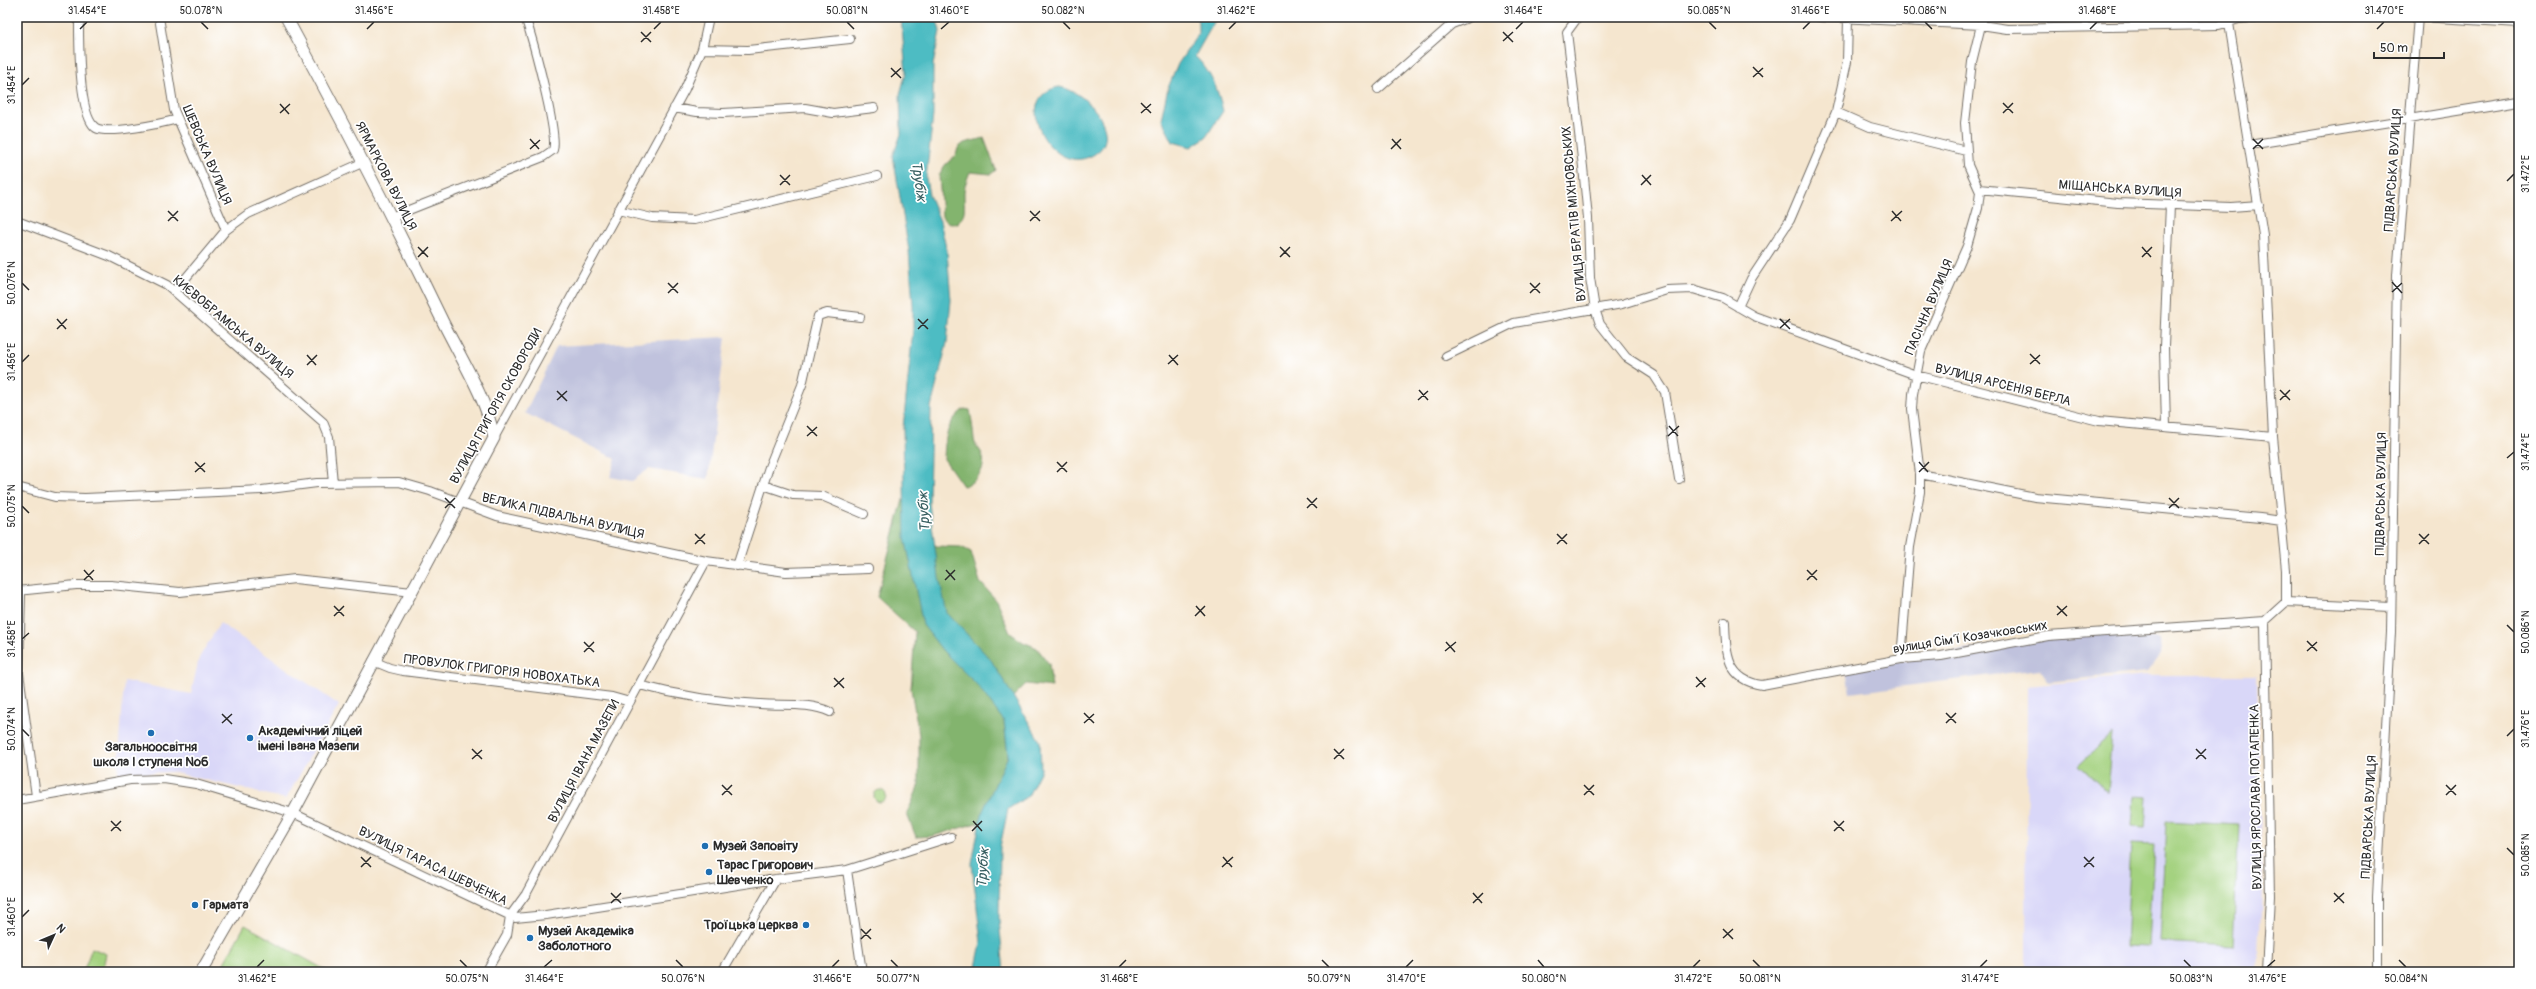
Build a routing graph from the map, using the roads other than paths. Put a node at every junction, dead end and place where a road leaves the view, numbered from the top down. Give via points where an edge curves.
1 (83, 17) edge
2 (159, 17) edge
3 (286, 17) edge
4 (525, 17) edge
5 (709, 17) edge
6 (1470, 17) edge
7 (1578, 17) edge
8 (1819, 17) edge
9 (2261, 17) edge
10 (2418, 17) edge
11 (2422, 17) edge
12 (1848, 18) junction
13 (2227, 19) edge
14 (1982, 21) edge
15 (2519, 24) edge
16 (850, 40) dead end
17 (702, 49) junction
18 (1378, 89) dead end
19 (2519, 101) edge
20 (674, 108) junction
21 (874, 108) dead end
22 (1836, 112) junction
23 (178, 120) junction
24 (2408, 120) junction
25 (2249, 145) junction
26 (1966, 151) junction
27 (364, 162) junction
28 (877, 176) dead end
29 (1979, 189) junction
30 (2170, 205) junction
31 (2259, 205) junction
32 (618, 210) junction
33 (391, 217) junction
34 (17, 221) edge
35 (226, 230) junction
36 (175, 291) junction
37 (1738, 307) junction
38 (1595, 308) junction
39 (860, 317) dead end
40 (1446, 356) dead end
41 (1916, 375) junction
42 (2166, 427) junction
43 (2274, 437) junction
44 (494, 438) junction
45 (1920, 474) junction
46 (1680, 479) dead end
47 (333, 483) junction
48 (763, 485) junction
49 (17, 487) edge
50 (459, 503) junction
51 (864, 514) dead end
52 (2282, 522) junction
53 (706, 561) junction
54 (737, 566) junction
55 (868, 569) dead end
56 (19, 591) edge
57 (412, 592) junction
58 (2286, 602) junction
59 (2391, 607) junction
60 (2265, 621) junction
61 (1725, 622) dead end
62 (1901, 659) junction
63 (373, 661) junction
64 (639, 684) junction
65 (630, 702) junction
66 (830, 712) dead end
67 (36, 796) junction
68 (17, 800) edge
69 (293, 813) junction
70 (951, 837) dead end
71 (846, 870) junction
72 (776, 879) junction
73 (510, 916) junction
74 (202, 972) edge
75 (486, 972) edge
76 (722, 972) edge
77 (862, 972) edge
78 (2266, 972) edge
79 (2377, 972) edge

1 - 23 street via 79,24 82,82 88,116 95,127 135,128
2 - 23 street, ШЕВСЬКА ВУЛИЦЯ via 174,110
3 - 27 street, ЯРМАРКОВА ВУЛИЦЯ
4 - 33 street via 539,65 553,134 553,150 536,160
5 - 17 street, ВУЛИЦЯ ГРИГОРІЯ СКОВОРОДИ
6 - 18 street via 1452,24
7 - 38 street, ВУЛИЦЯ БРАТІВ МІХНОВСЬКИХ via 1567,32
8 - 12 street
9 - 13 street
10 - 24 street, ПІДВАРСЬКА ВУЛИЦЯ
11 - 15 street
12 - 14 street
12 - 22 street via 1847,62
13 - 14 street via 2219,25 2007,29
13 - 25 street
14 - 26 street via 1968,84
16 - 17 street via 748,50
17 - 20 street, ВУЛИЦЯ ГРИГОРІЯ СКОВОРОДИ
19 - 24 street
20 - 21 street via 723,113 805,108 834,113
20 - 32 street, ВУЛИЦЯ ГРИГОРІЯ СКОВОРОДИ
22 - 26 street via 1878,129
22 - 37 street via 1790,220 1751,279
23 - 35 street, ШЕВСЬКА ВУЛИЦЯ
24 - 25 street
24 - 59 street, ПІДВАРСЬКА ВУЛИЦЯ via 2397,275
25 - 31 street
26 - 29 street via 1970,172
27 - 33 street, ЯРМАРКОВА ВУЛИЦЯ
27 - 35 street, ШЕВСЬКА ВУЛИЦЯ via 248,214
28 - 32 street via 694,220 652,218
29 - 30 street, МІЩАНСЬКА ВУЛИЦЯ via 2112,203
29 - 41 street, ПАСІЧНА ВУЛИЦЯ via 1978,208 1967,246 1921,351
30 - 31 street, МІЩАНСЬКА ВУЛИЦЯ via 2231,208
30 - 42 street via 2164,347
31 - 43 street via 2265,252
32 - 44 street, ВУЛИЦЯ ГРИГОРІЯ СКОВОРОДИ
33 - 44 street, ЯРМАРКОВА ВУЛИЦЯ via 483,404
34 - 36 street, КИЄВОБРАМСЬКА ВУЛИЦЯ via 125,263
35 - 36 street, ШЕВСЬКА ВУЛИЦЯ
36 - 47 street, КИЄВОБРАМСЬКА ВУЛИЦЯ via 323,422 329,437
37 - 38 street, ВУЛИЦЯ АРСЕНІЯ БЕРЛА via 1714,294 1686,289 1662,291 1628,302
37 - 41 street, ВУЛИЦЯ АРСЕНІЯ БЕРЛА via 1754,316
38 - 40 street, ВУЛИЦЯ АРСЕНІЯ БЕРЛА via 1514,323
38 - 46 street, ВУЛИЦЯ БРАТІВ МІХНОВСЬКИХ via 1600,324 1626,357 1654,375 1665,392
39 - 48 street via 827,313 818,316 802,385
41 - 42 street, ВУЛИЦЯ АРСЕНІЯ БЕРЛА via 2099,421
41 - 45 street, ПАСІЧНА ВУЛИЦЯ via 1912,409
42 - 43 street, ВУЛИЦЯ АРСЕНІЯ БЕРЛА
43 - 52 street
44 - 50 street, ВУЛИЦЯ ГРИГОРІЯ СКОВОРОДИ
45 - 52 street via 2035,497
45 - 62 street, ПАСІЧНА ВУЛИЦЯ via 1920,503 1910,547
47 - 49 street, ВЕЛИКА ПІДВАЛЬНА ВУЛИЦЯ via 262,490 85,498 55,497
47 - 50 street, ВЕЛИКА ПІДВАЛЬНА ВУЛИЦЯ via 399,482
48 - 51 street via 793,495 822,496
48 - 54 street
50 - 53 street, ВЕЛИКА ПІДВАЛЬНА ВУЛИЦЯ via 497,516
50 - 57 street, ВУЛИЦЯ ГРИГОРІЯ СКОВОРОДИ
52 - 58 street
53 - 54 street, ВЕЛИКА ПІДВАЛЬНА ВУЛИЦЯ
53 - 64 street, ВУЛИЦЯ ІВАНА МАЗЕПИ
54 - 55 street, ВЕЛИКА ПІДВАЛЬНА ВУЛИЦЯ via 806,572
56 - 57 street via 111,584 180,592 295,579
56 - 67 street via 19,673
57 - 63 street, ВУЛИЦЯ ГРИГОРІЯ СКОВОРОДИ
58 - 59 street
58 - 60 street
59 - 79 street, ПІДВАРСЬКА ВУЛИЦЯ via 2377,897
60 - 62 street, вулиця Сімʼї Козачковських via 2085,632 1941,656
60 - 78 street, ВУЛИЦЯ ЯРОСЛАВА ПОТАПЕНКА via 2270,883
61 - 62 street, вулиця Сімʼї Козачковських via 1727,650 1732,668 1740,678 1756,684 1769,684
63 - 65 street, ПРОВУЛОК ГРИГОРІЯ НОВОХАТЬКА via 403,671 612,697
63 - 69 street, ВУЛИЦЯ ГРИГОРІЯ СКОВОРОДИ
64 - 65 street, ВУЛИЦЯ ІВАНА МАЗЕПИ
64 - 66 street via 663,691 747,703 816,708
65 - 73 street, ВУЛИЦЯ ІВАНА МАЗЕПИ via 526,894
67 - 68 street, ВУЛИЦЯ ТАРАСА ШЕВЧЕНКА
67 - 69 street, ВУЛИЦЯ ТАРАСА ШЕВЧЕНКА via 130,780 164,779 203,786
69 - 73 street, ВУЛИЦЯ ТАРАСА ШЕВЧЕНКА
69 - 74 street, ВУЛИЦЯ ГРИГОРІЯ СКОВОРОДИ
70 - 71 street, ВУЛИЦЯ ТАРАСА ШЕВЧЕНКА
71 - 72 street, ВУЛИЦЯ ТАРАСА ШЕВЧЕНКА
71 - 77 street
72 - 73 street, ВУЛИЦЯ ТАРАСА ШЕВЧЕНКА via 546,915 520,918
72 - 76 street
73 - 75 street, ВУЛИЦЯ ІВАНА МАЗЕПИ via 507,935

